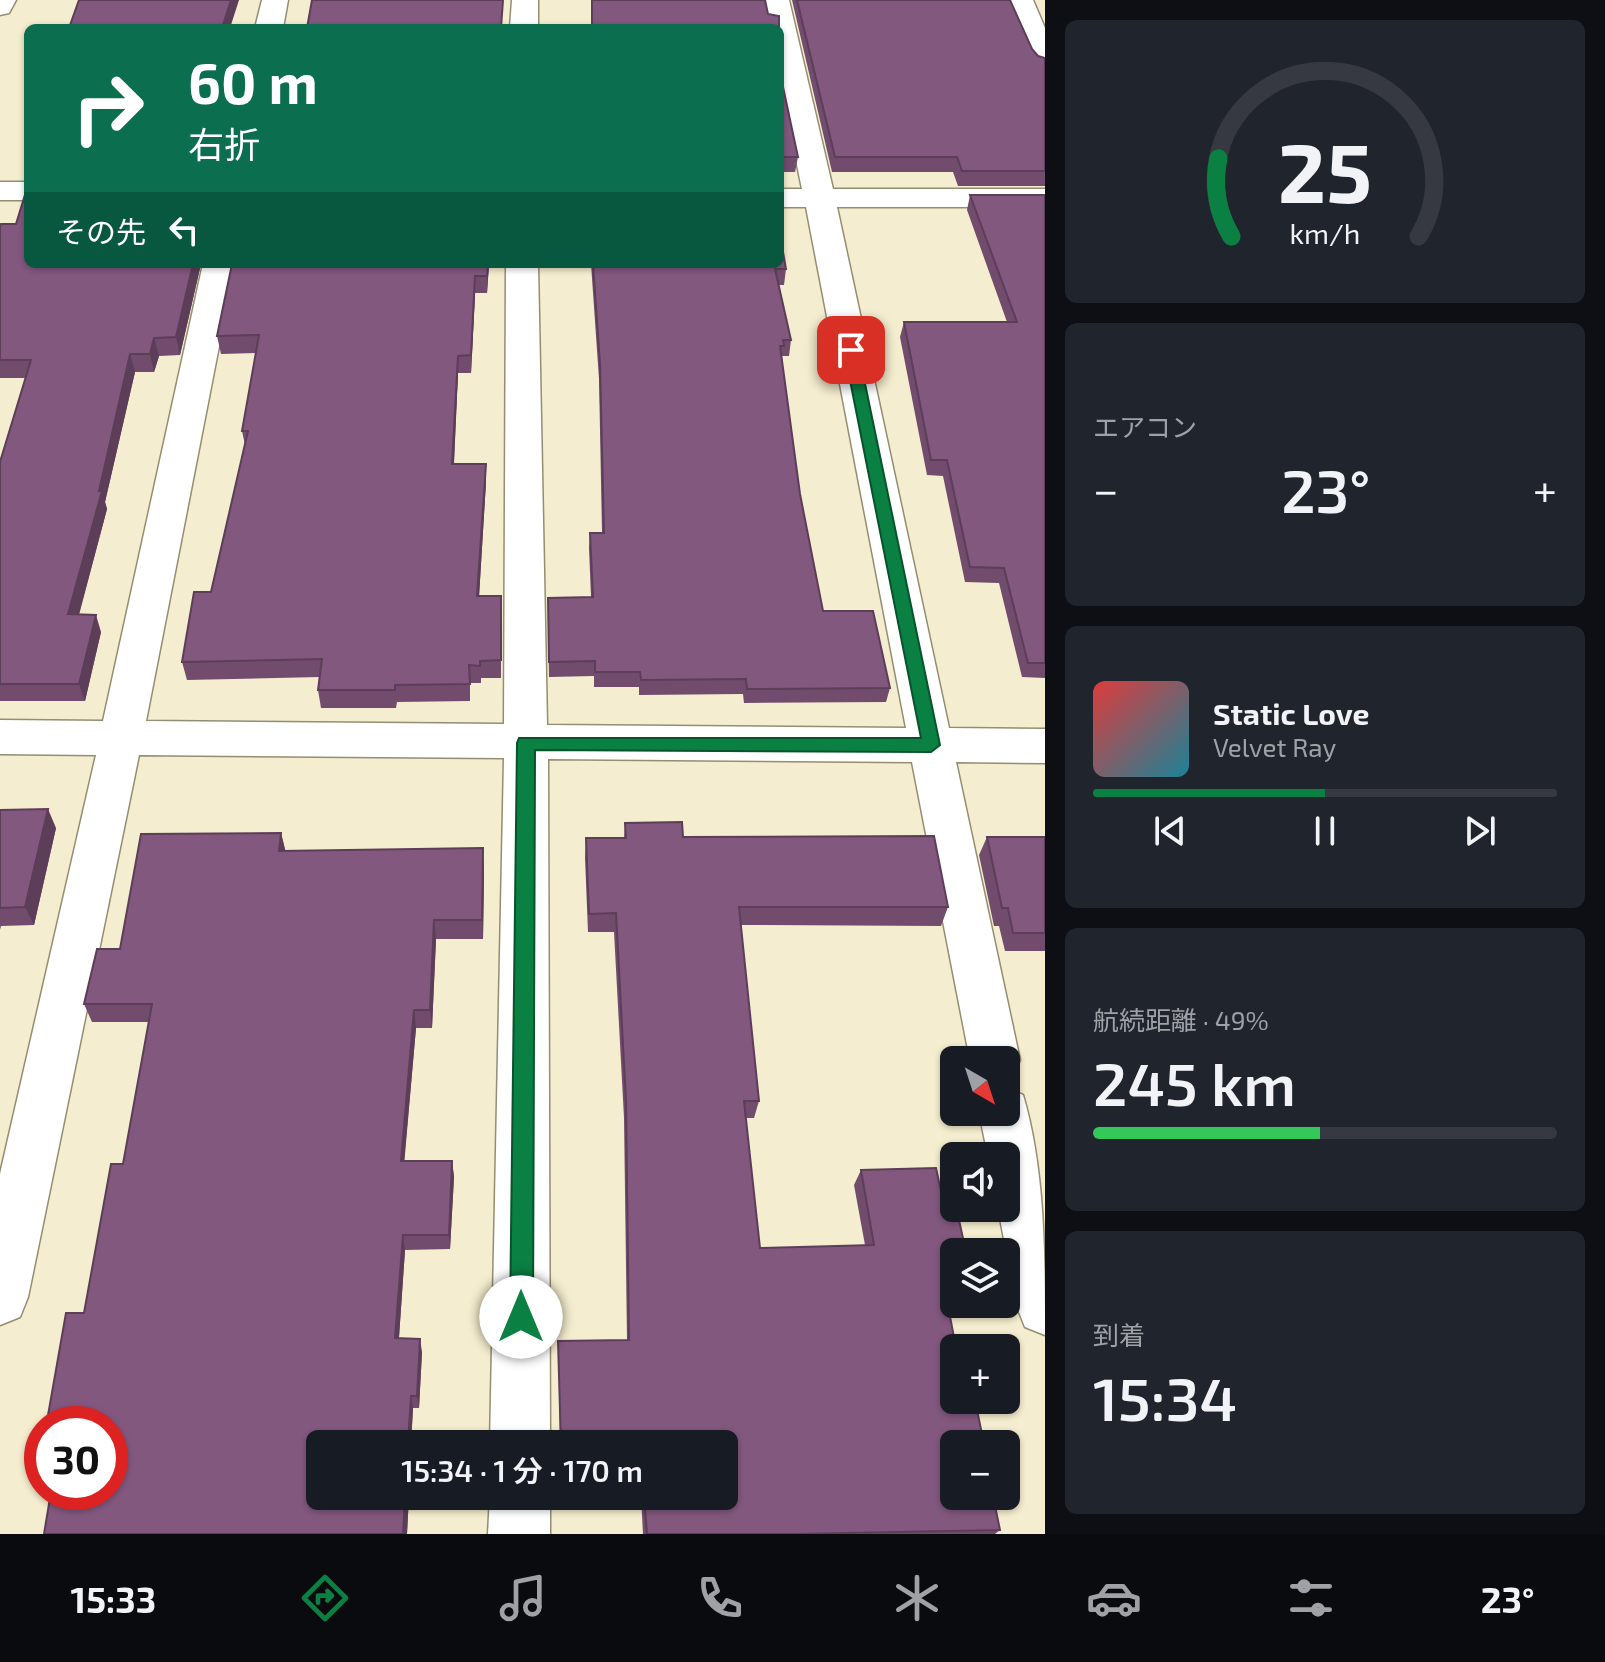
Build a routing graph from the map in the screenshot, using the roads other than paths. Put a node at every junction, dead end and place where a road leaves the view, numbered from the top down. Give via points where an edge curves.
1 (3, 0) edge
2 (275, 0) edge
3 (525, 0) edge
4 (776, 0) edge
5 (1020, 0) edge
6 (0, 7) edge
7 (270, 24) edge
8 (524, 24) edge
9 (781, 24) edge
10 (784, 36) edge
11 (1045, 62) edge
12 (0, 191) edge
13 (24, 191) edge
14 (784, 198) edge
15 (1045, 198) edge
16 (820, 199) junction
17 (218, 268) edge
18 (522, 268) edge
19 (0, 737) edge
20 (121, 739) junction
21 (526, 743) junction
22 (931, 745) junction
23 (1045, 746) edge
24 (992, 1046) edge
25 (1008, 1126) edge
26 (0, 1297) edge
27 (1045, 1307) edge
28 (520, 1430) edge
29 (520, 1510) edge
30 (519, 1534) edge

1 - 6 street
2 - 7 street
3 - 8 street
4 - 9 street
5 - 11 street
10 - 16 street
12 - 13 street
14 - 16 street
15 - 16 street
16 - 22 street
17 - 20 street
18 - 21 street
19 - 20 street
20 - 21 street
20 - 26 street
21 - 22 street
21 - 28 street
22 - 23 street
22 - 24 street
25 - 27 street
29 - 30 street

